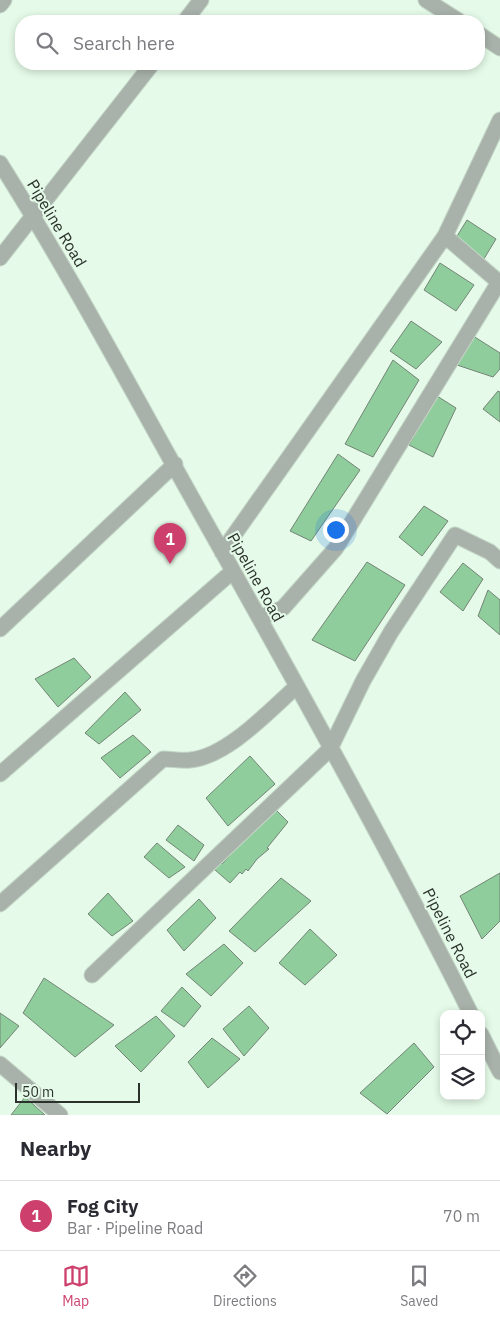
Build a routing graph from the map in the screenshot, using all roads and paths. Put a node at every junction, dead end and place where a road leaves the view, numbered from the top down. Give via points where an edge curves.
1 (4, 0) edge
2 (201, 0) edge
3 (426, 0) edge
4 (0, 5) edge
5 (190, 15) edge
6 (450, 15) edge
7 (485, 38) edge
8 (500, 48) edge
9 (147, 70) edge
10 (500, 120) edge
11 (0, 162) edge
12 (33, 215) junction
13 (445, 236) junction
14 (0, 258) edge
15 (500, 282) edge
16 (175, 464) junction
17 (222, 552) junction
18 (500, 561) edge
19 (233, 571) junction
20 (260, 618) junction
21 (0, 629) edge
22 (297, 686) junction
23 (330, 749) junction
24 (0, 774) edge
25 (0, 904) edge
26 (92, 975) dead end
27 (469, 1010) edge
28 (485, 1042) edge
29 (0, 1064) edge
30 (500, 1072) edge
31 (60, 1115) edge

1 - 4 street
2 - 5 street
3 - 6 street
7 - 8 street
9 - 12 street
10 - 13 street
11 - 12 street, Pipeline Road
12 - 14 street
12 - 16 street, Pipeline Road
13 - 15 street
13 - 17 street
15 - 20 street via 336,548 283,608
16 - 17 street, Pipeline Road
16 - 21 street
17 - 19 street, Pipeline Road
18 - 23 street via 490,552 455,535 391,632
19 - 20 street, Pipeline Road
19 - 24 street
20 - 22 street, Pipeline Road
22 - 23 street, Pipeline Road
22 - 25 street via 253,726 209,755 190,760 163,759
23 - 26 street
23 - 27 street, Pipeline Road via 393,860
28 - 30 street
29 - 31 street

